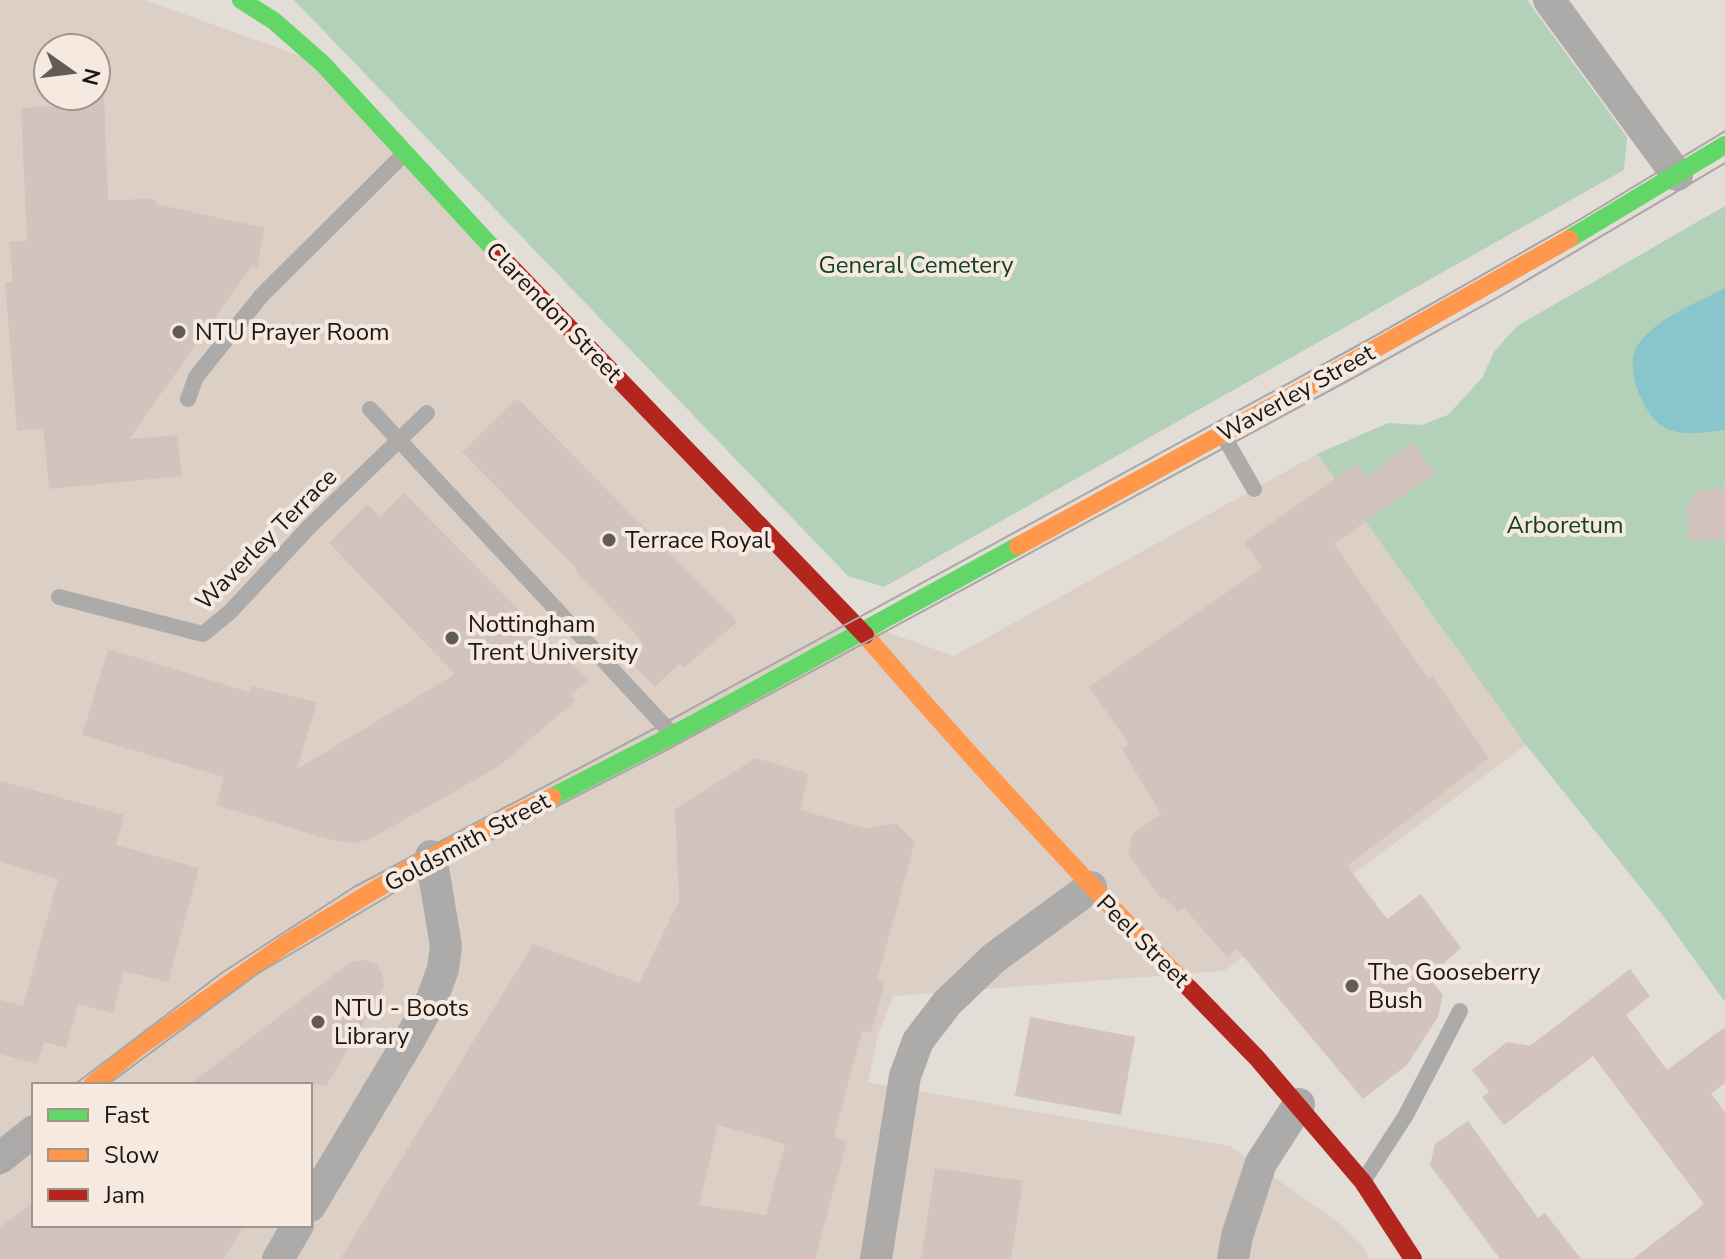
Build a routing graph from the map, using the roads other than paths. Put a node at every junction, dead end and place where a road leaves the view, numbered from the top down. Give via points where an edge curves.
1 (241, 0) edge
2 (1549, 0) edge
3 (1725, 145) edge
4 (404, 154) junction
5 (1677, 175) junction
6 (188, 399) dead end
7 (370, 409) dead end
8 (427, 413) dead end
9 (1222, 434) junction
10 (401, 440) junction
11 (1254, 489) dead end
12 (59, 597) dead end
13 (862, 630) junction
14 (673, 735) junction
15 (431, 856) junction
16 (1091, 887) junction
17 (1460, 1011) dead end
18 (94, 1083) edge
19 (1299, 1104) junction
20 (32, 1133) edge
21 (0, 1158) edge
22 (1363, 1182) junction
23 (312, 1203) edge
24 (297, 1227) edge
25 (278, 1259) edge
26 (876, 1259) edge
27 (1233, 1259) edge
28 (1413, 1259) edge

1 - 4 street, Clarendon Street via 323,64
2 - 5 street
3 - 5 street, Waverley Street
4 - 6 lane via 262,295 196,377
4 - 13 street, Clarendon Street
5 - 9 street, Waverley Street
7 - 10 lane
8 - 10 lane
9 - 11 lane
9 - 13 street, Waverley Street
10 - 12 lane, Waverley Terrace via 203,634
10 - 14 lane
13 - 14 street, Goldsmith Street
13 - 16 street, Peel Street
14 - 15 street, Goldsmith Street
15 - 18 street, Goldsmith Street via 287,943
15 - 23 street via 446,946 443,969 408,1042
16 - 19 street, Peel Street
16 - 26 street via 994,958 947,1003 918,1041 905,1076
17 - 22 lane via 1406,1115
19 - 22 street, Peel Street
19 - 27 street via 1261,1163
20 - 21 street
22 - 28 street, Peel Street
24 - 25 street

